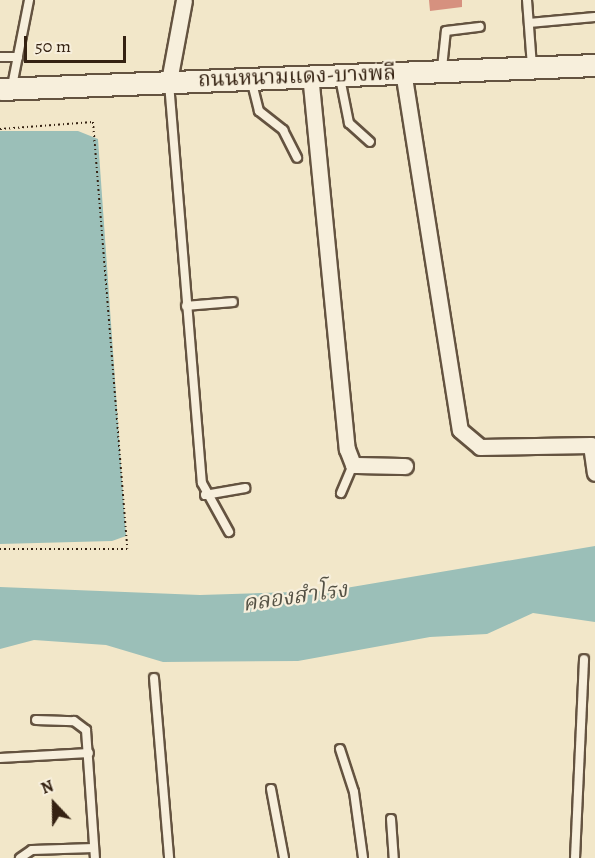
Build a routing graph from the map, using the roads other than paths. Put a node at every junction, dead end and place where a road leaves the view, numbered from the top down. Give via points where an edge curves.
1 (29, 0) edge
2 (184, 0) edge
3 (527, 0) edge
4 (595, 17) edge
5 (529, 23) junction
6 (480, 27) dead end
7 (0, 57) edge
8 (18, 57) junction
9 (595, 65) edge
10 (532, 67) junction
11 (442, 70) junction
12 (403, 71) junction
13 (339, 73) junction
14 (310, 74) junction
15 (251, 78) junction
16 (169, 81) junction
17 (6, 88) edge
18 (370, 142) dead end
19 (297, 158) dead end
20 (233, 302) dead end
21 (186, 306) junction
22 (353, 465) junction
23 (405, 466) dead end
24 (595, 473) edge
25 (244, 488) dead end
26 (341, 493) dead end
27 (206, 495) junction
28 (229, 532) dead end
29 (584, 659) dead end
30 (154, 678) dead end
31 (36, 720) dead end
32 (340, 749) dead end
33 (89, 753) junction
34 (0, 758) edge
35 (271, 789) dead end
36 (391, 819) dead end
37 (94, 848) junction
38 (20, 858) edge
39 (95, 858) edge
40 (169, 858) edge
41 (284, 858) edge
42 (363, 858) edge
43 (394, 858) edge
44 (574, 858) edge

1 - 8 lane
2 - 16 street
3 - 5 lane
4 - 5 lane
5 - 10 lane
6 - 11 lane via 446,31
7 - 8 lane
8 - 17 lane
9 - 10 main road, ถนนหนามแดง-บางพลี
10 - 11 main road, ถนนหนามแดง-บางพลี
11 - 12 main road, ถนนหนามแดง-บางพลี
12 - 13 main road, ถนนหนามแดง-บางพลี
12 - 24 street via 459,430 480,447 591,445
13 - 14 main road, ถนนหนามแดง-บางพลี
13 - 18 lane via 349,123
14 - 15 main road, ถนนหนามแดง-บางพลี
14 - 22 street via 341,423
15 - 16 main road, ถนนหนามแดง-บางพลี
15 - 19 lane via 259,111 283,130
16 - 17 main road, ถนนหนามแดง-บางพลี
16 - 21 lane
20 - 21 lane
21 - 27 lane
22 - 23 street
22 - 26 lane
25 - 27 lane
27 - 28 lane
29 - 44 lane
30 - 40 lane
31 - 33 lane via 82,724
32 - 42 lane via 354,792
33 - 34 lane
33 - 37 lane
35 - 41 lane
36 - 43 lane
37 - 38 lane via 32,850
37 - 39 lane

